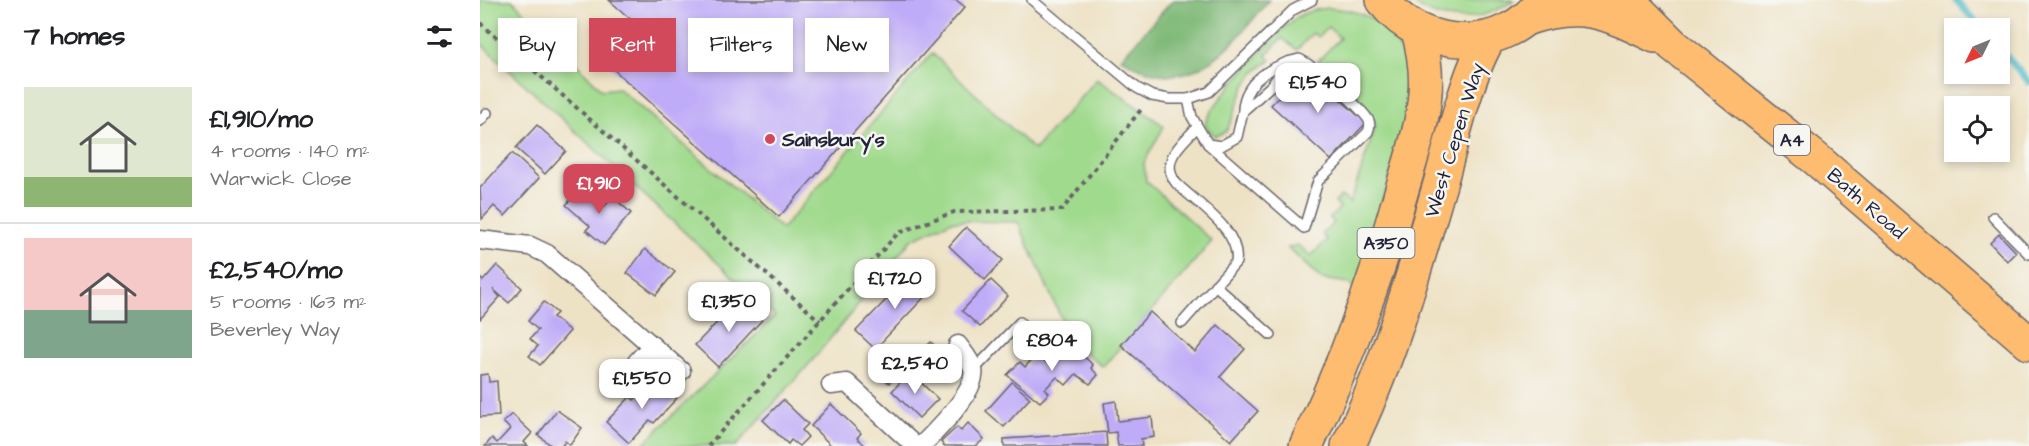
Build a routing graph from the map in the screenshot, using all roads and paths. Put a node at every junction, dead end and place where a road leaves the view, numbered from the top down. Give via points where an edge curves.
1 (1032, 0) edge
2 (1312, 0) edge
3 (1628, 0) edge
4 (1380, 1) edge
5 (1535, 10) edge
6 (480, 23) edge
7 (1418, 30) junction
8 (1489, 38) junction
9 (1673, 45) junction
10 (1287, 62) junction
11 (1152, 96) junction
12 (1188, 99) junction
13 (1243, 111) junction
14 (487, 112) dead end
15 (480, 121) edge
16 (1197, 128) junction
17 (1208, 144) junction
18 (1993, 217) dead end
19 (480, 240) edge
20 (2029, 254) edge
21 (1215, 285) junction
22 (820, 321) junction
23 (1020, 322) dead end
24 (1182, 323) dead end
25 (1271, 335) dead end
26 (2029, 343) edge
27 (958, 345) dead end
28 (652, 346) junction
29 (637, 362) dead end
30 (681, 371) dead end
31 (974, 372) junction
32 (842, 379) dead end
33 (708, 446) edge
34 (915, 446) edge
35 (921, 446) edge
36 (1306, 446) edge
37 (1348, 446) edge

1 - 11 lane via 1107,64
2 - 12 lane via 1293,10 1209,92
3 - 9 highway, Bath Road / A4
4 - 7 highway
5 - 8 highway, Bath Road
5 - 9 highway, Bath Road / A4 via 1586,9 1623,21
6 - 22 path
7 - 8 highway via 1462,41
7 - 36 highway, West Cepen Way / A350 via 1426,90 1406,175 1349,348
8 - 37 highway, West Cepen Way / A350 via 1452,142 1404,303
9 - 26 highway, Bath Road / A4 via 1816,159
10 - 13 lane via 1273,84
10 - 13 lane via 1267,70 1257,80 1246,93
10 - 17 lane via 1299,59 1314,68 1367,118 1370,127 1318,181 1304,228
11 - 12 lane
11 - 22 path via 1062,210 954,212 898,233
12 - 16 lane
13 - 17 lane via 1237,137 1221,146
14 - 15 lane
16 - 17 lane
16 - 21 lane via 1172,155 1168,169 1176,183 1230,234 1238,250 1236,262
18 - 20 lane
19 - 28 street via 540,250 600,306
21 - 24 lane
21 - 25 lane
22 - 33 path
23 - 31 lane
27 - 31 street
28 - 29 street
28 - 30 street
31 - 35 street via 970,386 951,414
32 - 34 street

